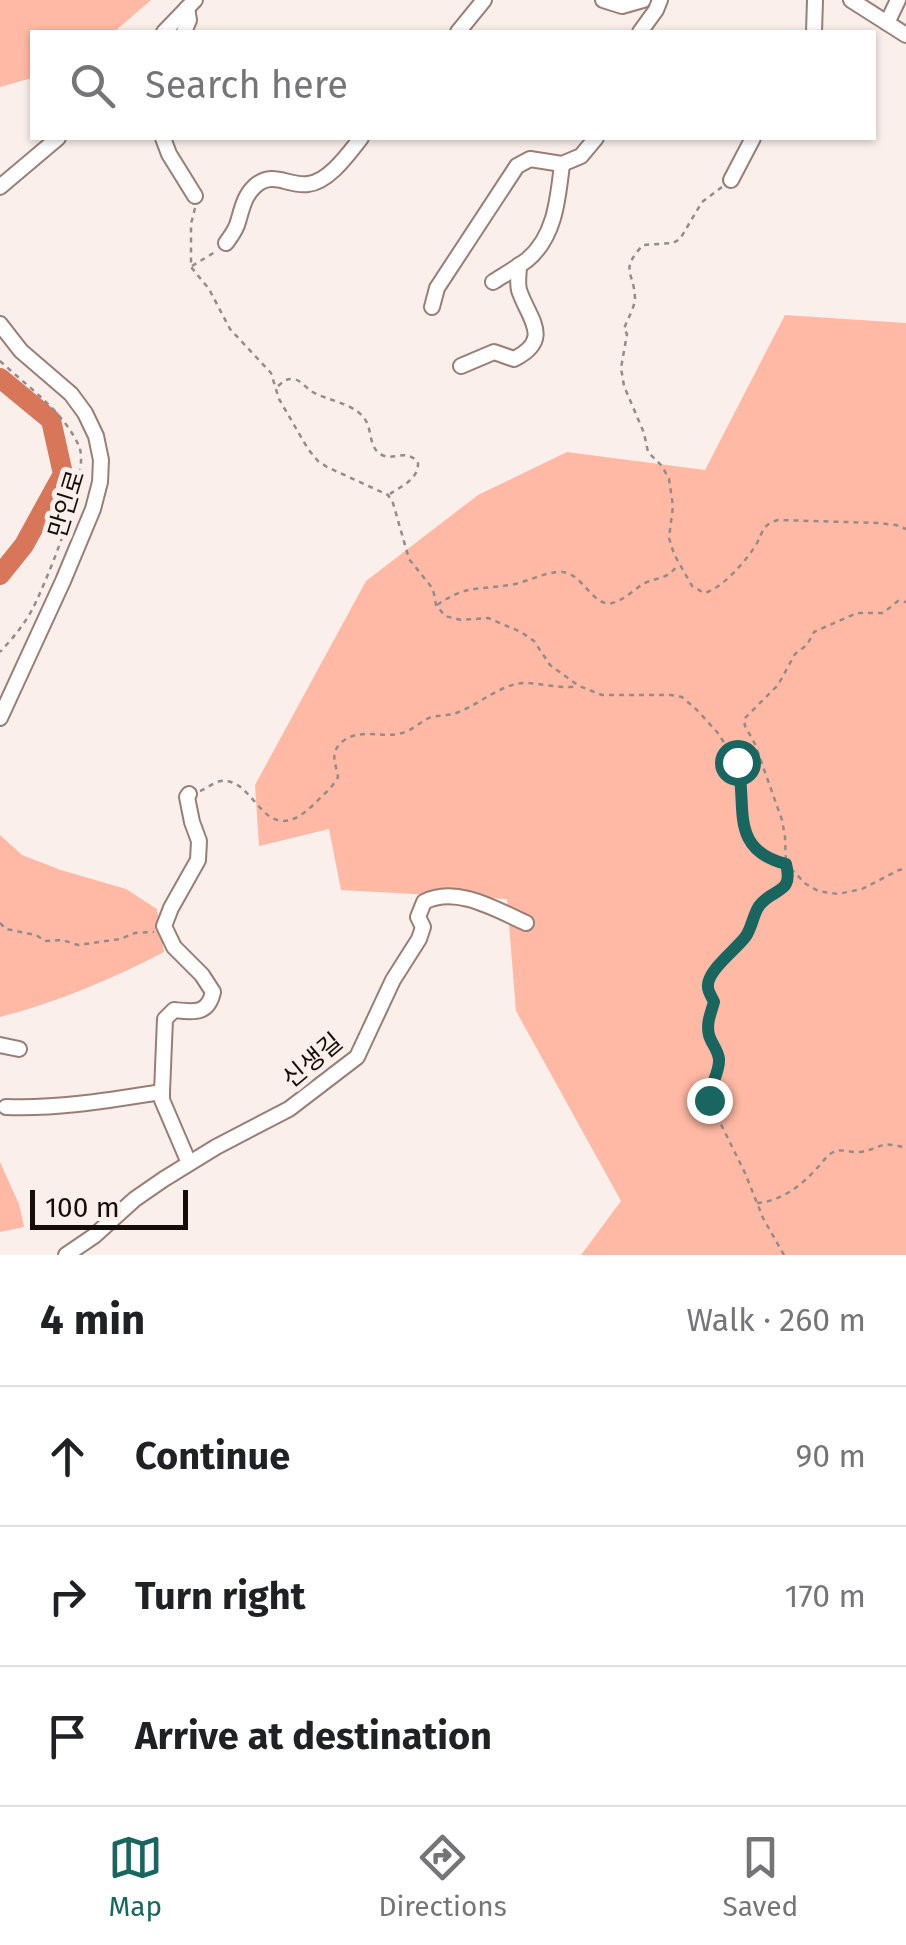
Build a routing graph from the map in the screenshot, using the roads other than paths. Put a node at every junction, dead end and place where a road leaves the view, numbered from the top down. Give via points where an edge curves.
1 (484, 0) edge
2 (603, 0) edge
3 (643, 0) edge
4 (660, 0) edge
5 (815, 0) edge
6 (851, 0) edge
7 (898, 0) edge
8 (191, 4) edge
9 (887, 23) junction
10 (166, 30) edge
11 (185, 30) edge
12 (460, 30) edge
13 (641, 30) edge
14 (814, 30) edge
15 (906, 35) edge
16 (56, 140) edge
17 (164, 140) edge
18 (359, 140) edge
19 (594, 140) edge
20 (752, 140) edge
21 (562, 164) junction
22 (731, 180) road end
23 (0, 186) edge
24 (195, 196) road end
25 (226, 243) road end
26 (519, 265) junction
27 (493, 282) dead end
28 (432, 307) dead end
29 (0, 324) edge
30 (462, 366) dead end
31 (0, 718) edge
32 (189, 794) road end
33 (526, 923) dead end
34 (0, 1045) edge
35 (19, 1048) dead end
36 (162, 1092) junction
37 (6, 1106) dead end
38 (188, 1163) junction
39 (66, 1255) edge

1 - 12 street
2 - 3 street via 622,6
4 - 13 street
5 - 14 street
6 - 9 street
7 - 9 street
8 - 10 street
8 - 11 street
9 - 15 street
16 - 23 street
17 - 24 street
18 - 25 street via 311,184 273,178 256,185
19 - 21 street
20 - 22 street
21 - 26 street via 552,223 543,244
21 - 28 street via 530,159 517,166 437,288
26 - 27 street
26 - 30 street via 518,287 536,326 528,352 514,359 494,352
29 - 31 street, 만인로 via 85,413 101,460 93,509
32 - 36 street via 200,850 166,929 213,992 198,1012 174,1010 165,1019
33 - 38 street, 신생길 via 463,898 424,902 418,917 424,928 357,1056 289,1109
34 - 35 street
36 - 37 street
36 - 38 street
38 - 39 street, 신생길

